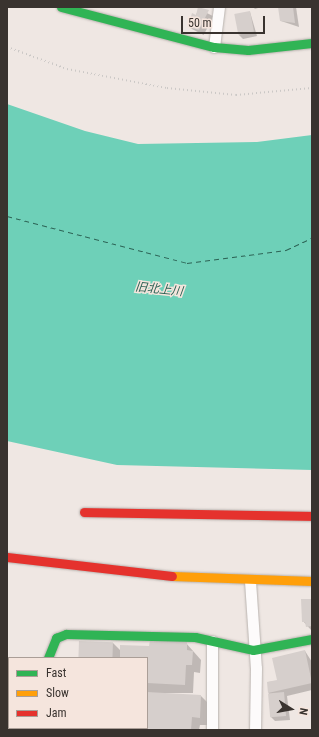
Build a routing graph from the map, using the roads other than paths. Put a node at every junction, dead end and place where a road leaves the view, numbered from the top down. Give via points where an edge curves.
1 (61, 7) edge
2 (219, 7) edge
3 (312, 43) edge
4 (214, 47) junction
5 (84, 512) dead end
6 (312, 516) edge
7 (8, 561) edge
8 (250, 581) junction
9 (312, 581) edge
10 (312, 639) edge
11 (212, 640) junction
12 (253, 650) junction
13 (48, 657) edge
14 (212, 730) edge
15 (255, 730) edge

1 - 4 street
2 - 4 street
3 - 4 street via 262,50
5 - 6 street
7 - 8 street via 177,577
8 - 9 street
8 - 12 street
10 - 12 street
11 - 12 street
11 - 13 street via 195,637 66,634 56,638
11 - 14 street
12 - 15 street via 256,668

